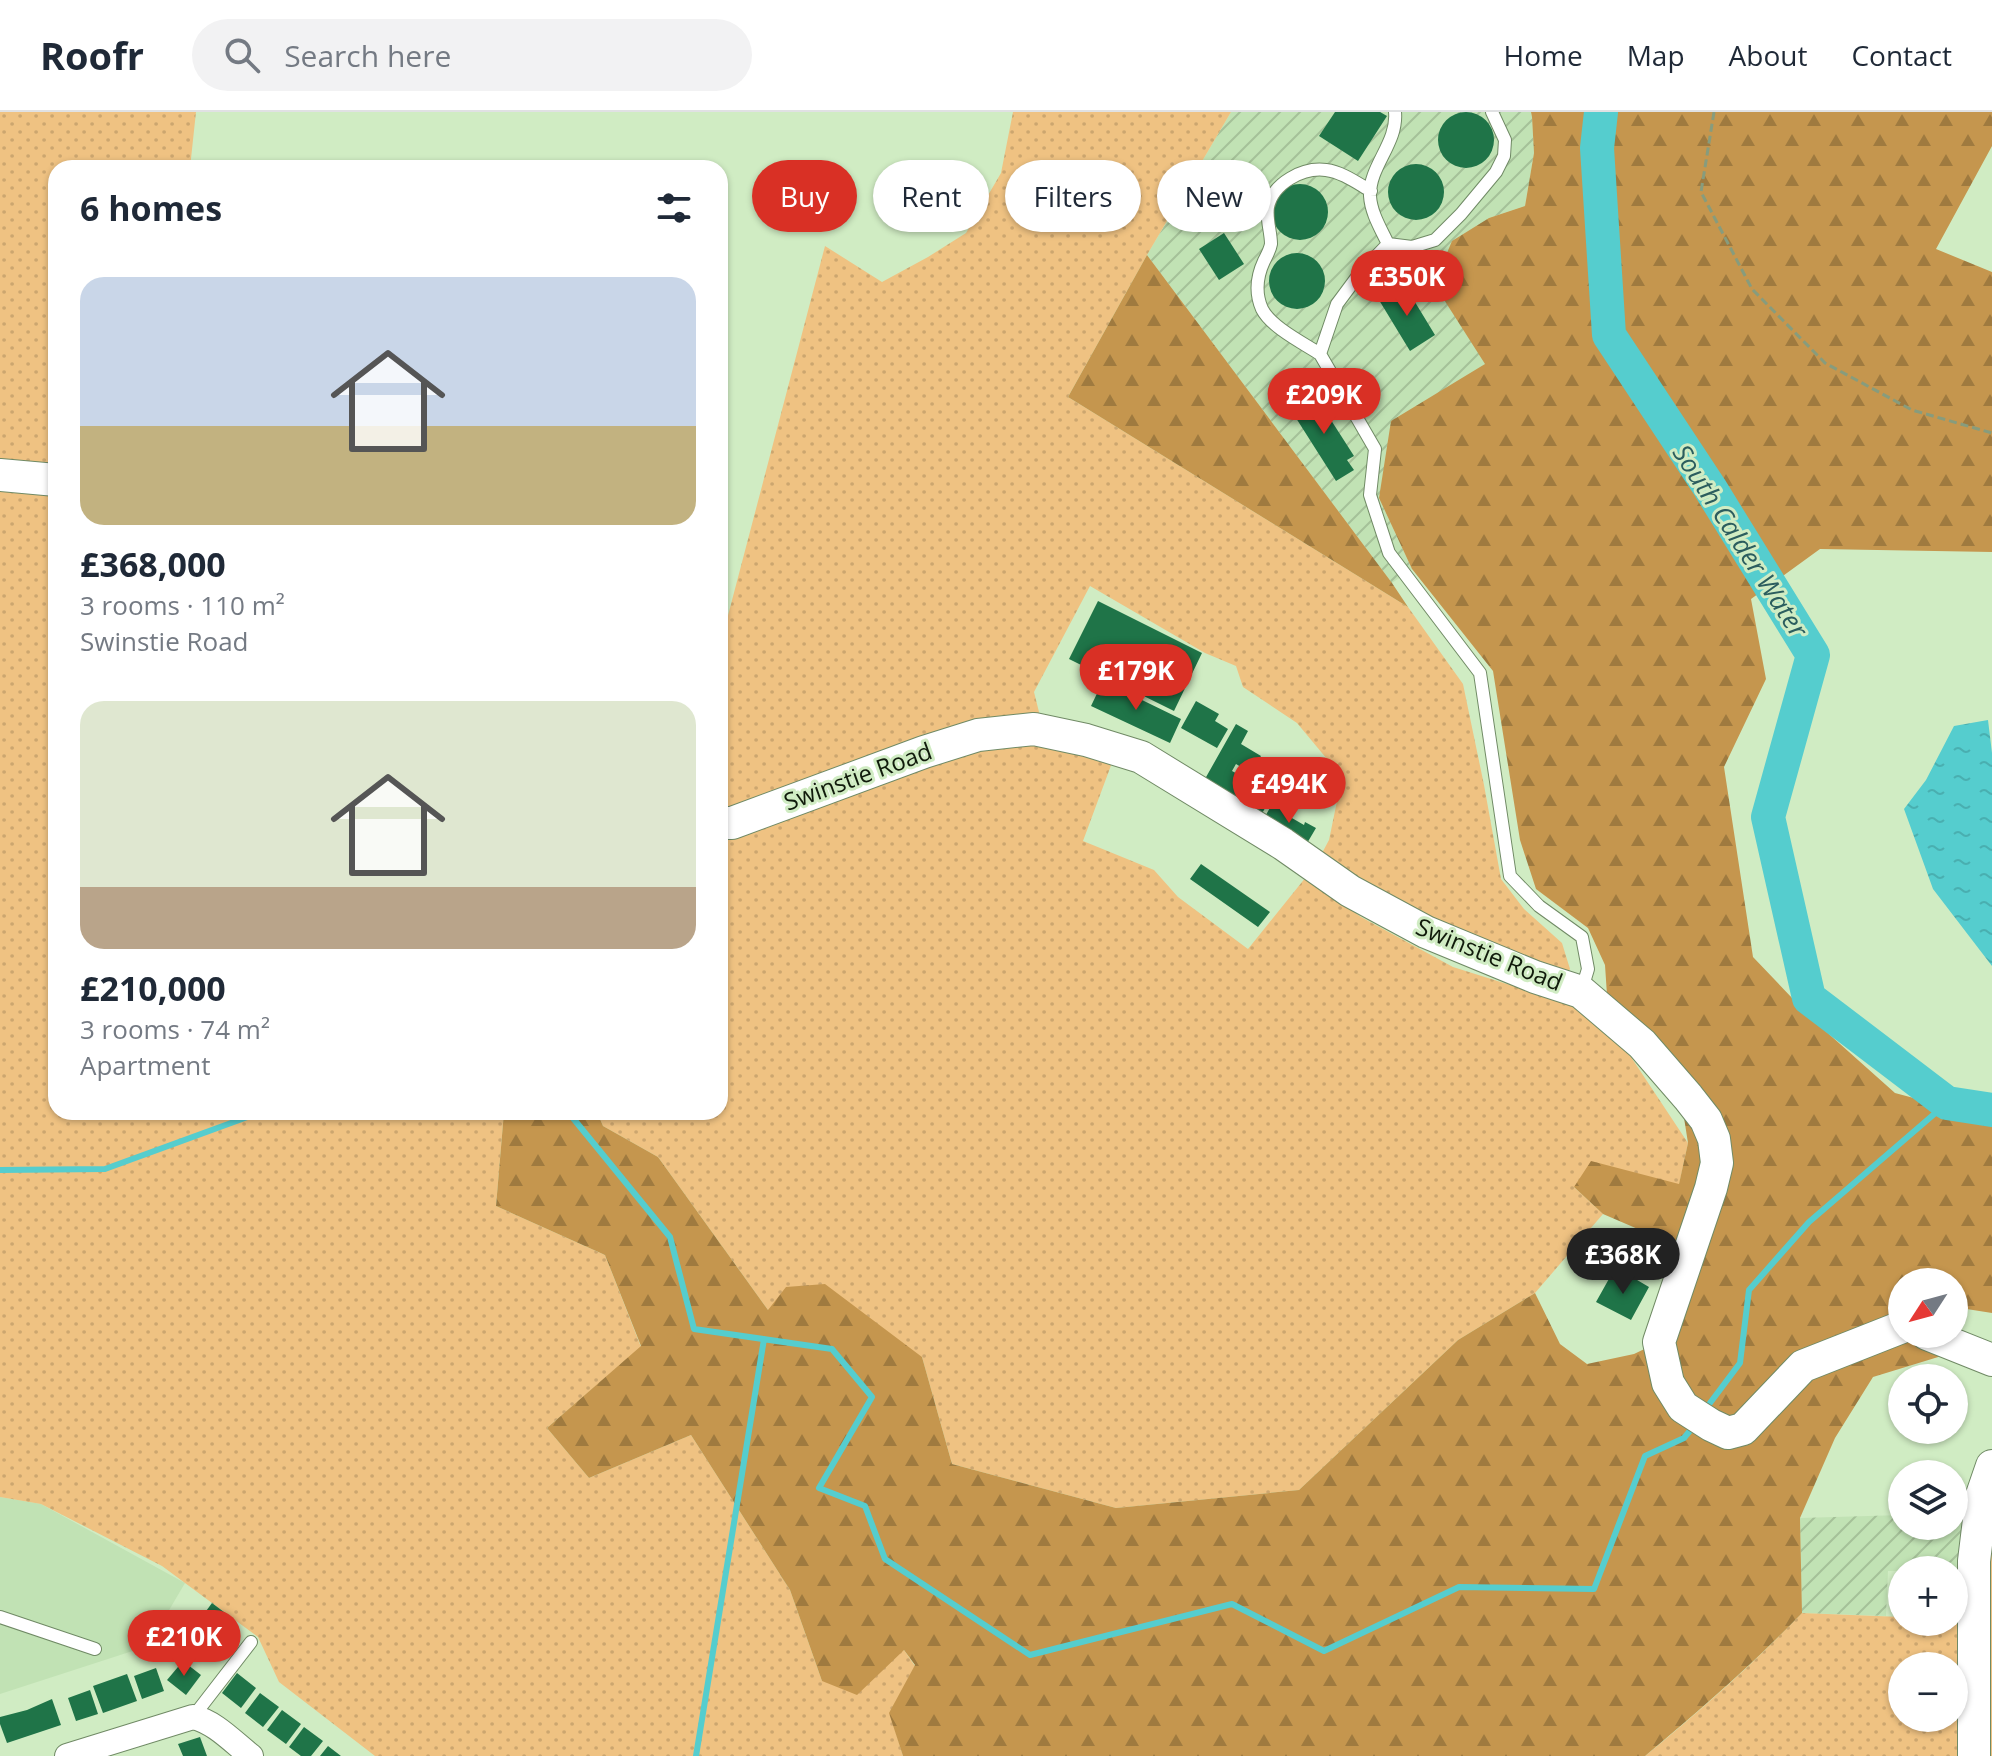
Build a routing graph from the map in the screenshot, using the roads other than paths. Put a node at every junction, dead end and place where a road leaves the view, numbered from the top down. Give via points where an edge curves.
1 (1395, 112) edge
2 (1492, 112) edge
3 (1371, 191) junction
4 (1388, 244) junction
5 (1320, 354) junction
6 (0, 475) edge
7 (48, 479) edge
8 (728, 823) edge
9 (1581, 992) junction
10 (1888, 1333) edge
11 (1962, 1348) edge
12 (1992, 1360) edge
13 (1992, 1466) edge
14 (0, 1617) edge
15 (251, 1642) dead end
16 (95, 1649) dead end
17 (193, 1717) junction
18 (67, 1756) edge
19 (251, 1756) edge
20 (1974, 1756) edge

1 - 3 lane via 1396,123
2 - 4 lane via 1505,140 1496,172 1435,240 1412,247
3 - 4 lane
3 - 5 lane via 1326,170 1307,172 1288,179 1268,206 1271,246 1257,290 1263,311
4 - 5 lane via 1337,304
5 - 9 lane via 1375,449 1370,495 1389,553 1480,673 1510,876 1539,906 1582,937 1588,969
6 - 7 street
8 - 9 street, Swinstie Road via 978,735 1034,729 1141,757 1350,891 1426,932
9 - 10 street, Swinstie Road via 1642,1044 1706,1120 1714,1139 1717,1163 1711,1188 1659,1342 1668,1383 1683,1407 1728,1433 1743,1429 1803,1366
11 - 12 street
13 - 20 street via 1982,1495 1974,1561
14 - 16 lane
15 - 17 lane
17 - 18 street
17 - 19 street

